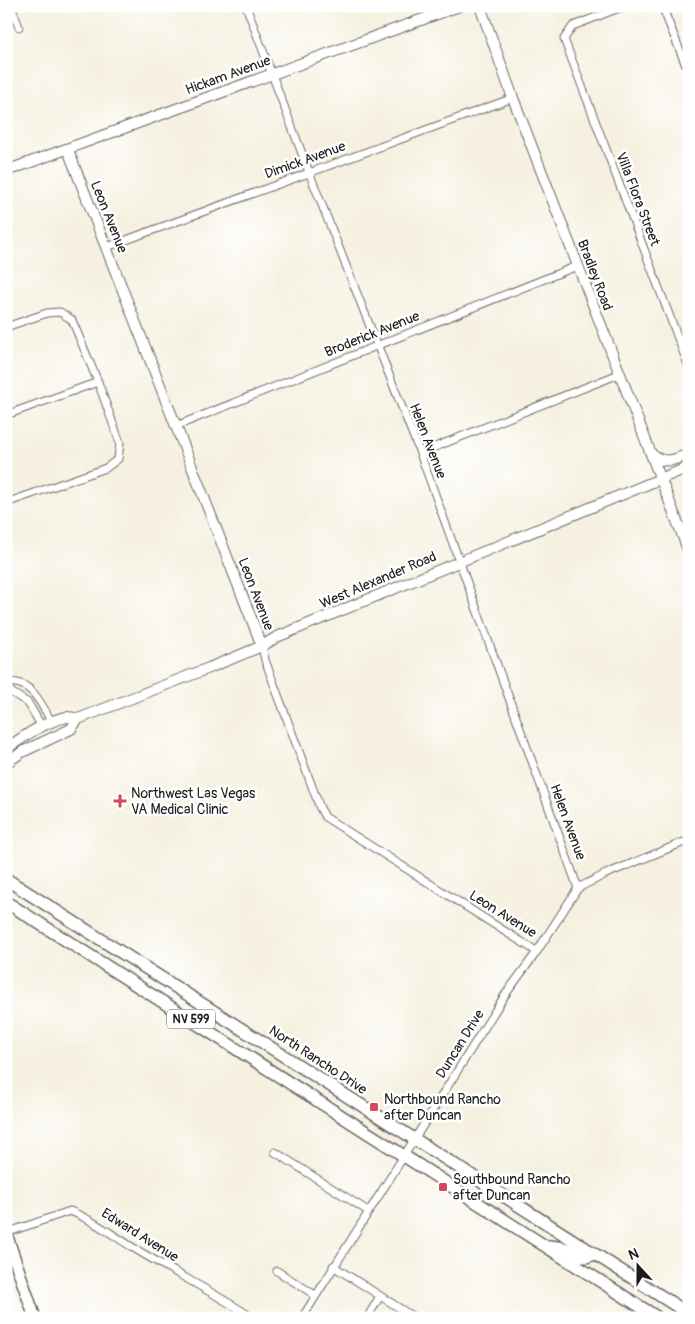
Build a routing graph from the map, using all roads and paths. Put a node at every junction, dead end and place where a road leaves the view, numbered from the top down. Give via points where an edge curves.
1 (11, 6) edge
2 (246, 6) edge
3 (459, 6) edge
4 (480, 6) edge
5 (624, 6) edge
6 (662, 6) edge
7 (19, 27) dead end
8 (689, 73) edge
9 (272, 74) junction
10 (513, 98) junction
11 (68, 150) junction
12 (6, 171) edge
13 (309, 172) junction
14 (107, 247) junction
15 (577, 266) junction
16 (6, 327) edge
17 (378, 346) junction
18 (689, 367) edge
19 (619, 374) junction
20 (98, 382) junction
21 (6, 415) edge
22 (176, 426) junction
23 (420, 453) junction
24 (650, 453) junction
25 (689, 454) edge
26 (689, 467) edge
27 (661, 479) junction
28 (6, 503) edge
29 (689, 552) edge
30 (458, 562) junction
31 (262, 646) junction
32 (6, 686) edge
33 (78, 719) junction
34 (52, 723) junction
35 (42, 727) junction
36 (6, 749) edge
37 (6, 763) edge
38 (689, 840) edge
39 (6, 879) edge
40 (578, 888) junction
41 (6, 902) edge
42 (536, 952) junction
43 (415, 1140) junction
44 (275, 1152) dead end
45 (404, 1156) junction
46 (368, 1211) junction
47 (6, 1233) edge
48 (545, 1246) junction
49 (594, 1254) junction
50 (334, 1266) junction
51 (616, 1269) junction
52 (277, 1271) dead end
53 (600, 1281) junction
54 (315, 1295) junction
55 (380, 1296) junction
56 (689, 1314) edge
57 (35, 1318) edge
58 (254, 1318) edge
59 (302, 1318) edge
60 (367, 1318) edge
61 (414, 1318) edge
62 (658, 1318) edge

1 - 7 street
2 - 9 street, Helen Avenue
3 - 9 street, Hickam Avenue
4 - 10 street, Bradley Road
5 - 18 street, Villa Flora Street via 573,26 564,39
6 - 8 street
9 - 11 street, Hickam Avenue
9 - 13 street, Helen Avenue
10 - 13 street, Dimick Avenue
10 - 15 street, Bradley Road
11 - 12 street, Hickam Avenue
11 - 14 street, Leon Avenue
13 - 14 street, Dimick Avenue
13 - 17 street, Helen Avenue
14 - 22 street, Leon Avenue
15 - 17 street, Broderick Avenue
15 - 19 street, Bradley Road
16 - 20 street via 47,313 60,312 72,320
17 - 22 street, Broderick Avenue
17 - 23 street, Helen Avenue
19 - 23 street
19 - 24 street, Bradley Road
20 - 21 street
20 - 28 street via 120,443 118,459 106,468
22 - 31 street, Leon Avenue
23 - 30 street, Helen Avenue
24 - 25 street via 666,462
24 - 27 street, Bradley Road
26 - 27 street, West Alexander Road
27 - 29 street, Bradley Road
27 - 30 street, West Alexander Road
30 - 31 street, West Alexander Road
30 - 40 street, Helen Avenue
31 - 33 street, West Alexander Road
31 - 42 street, Leon Avenue via 313,791 326,817
32 - 34 street via 14,682 31,691
32 - 35 street via 28,703
33 - 34 street, West Alexander Road via 68,717
33 - 37 street, West Alexander Road via 71,729
34 - 35 street, West Alexander Road
35 - 36 street, West Alexander Road
38 - 40 street
39 - 43 main road, North Rancho Drive / NV 599
40 - 42 street, Duncan Drive
41 - 45 main road, NV 599
42 - 43 street, Duncan Drive via 505,995
43 - 45 street, Duncan Drive
43 - 49 main road, North Rancho Drive / NV 599
44 - 46 street
45 - 46 street, Duncan Drive
45 - 48 main road, NV 599
46 - 50 street, Duncan Drive
47 - 57 main road
47 - 58 street, Edward Avenue via 70,1211 90,1219
48 - 49 main road via 566,1248 576,1256
48 - 53 main road, NV 599
49 - 51 main road, North Rancho Drive / NV 599
50 - 54 street, Duncan Drive
50 - 55 street
51 - 53 main road
51 - 56 main road, North Rancho Drive / NV 599
52 - 54 street
53 - 62 main road, NV 599
54 - 59 street, Duncan Drive
55 - 60 street
55 - 61 street

